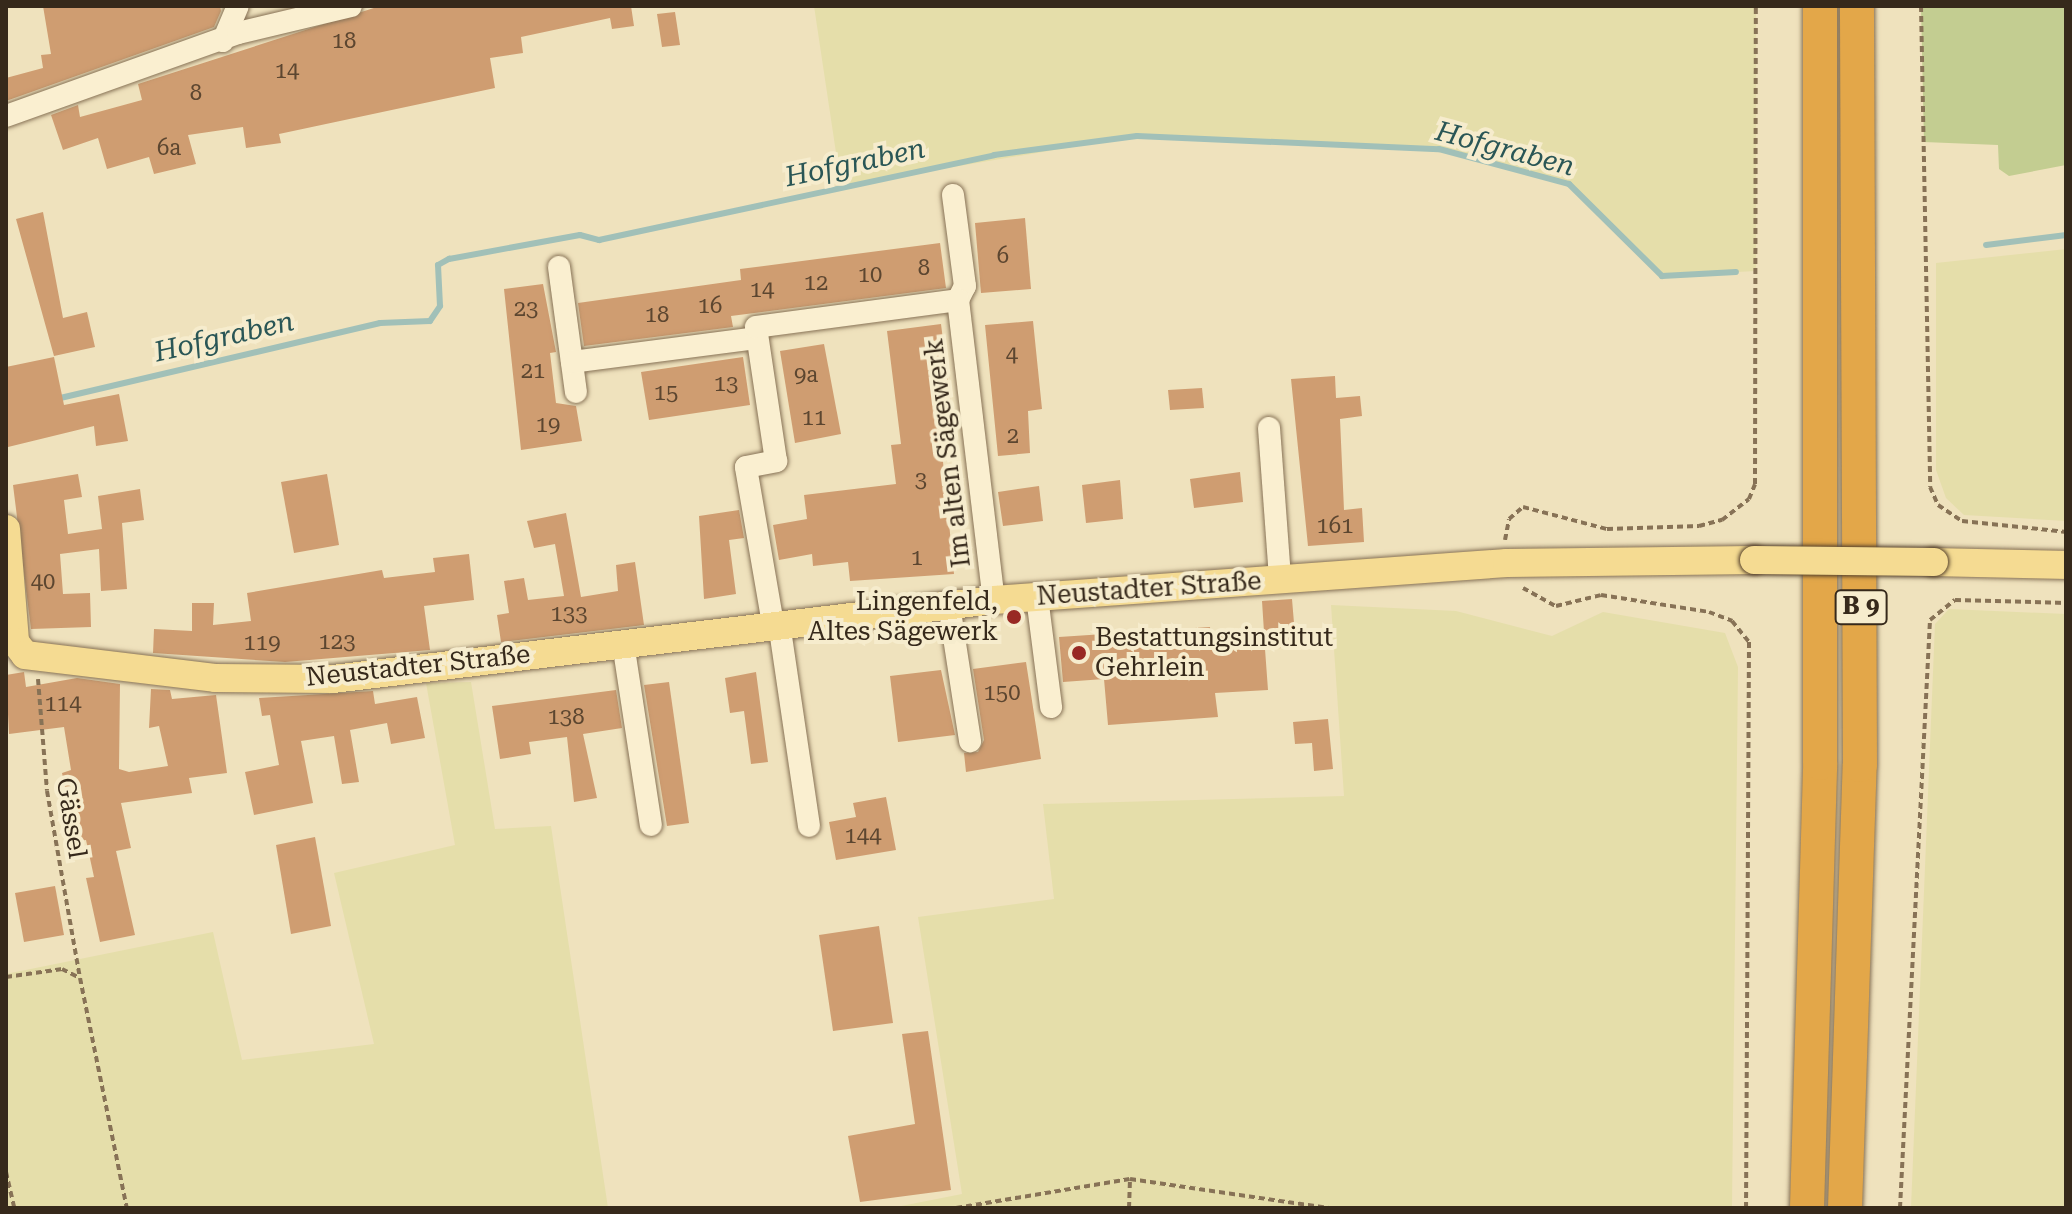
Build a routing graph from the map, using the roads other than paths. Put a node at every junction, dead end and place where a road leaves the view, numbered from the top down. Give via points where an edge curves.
1 (238, 6) edge
2 (351, 6) edge
3 (1820, 6) edge
4 (1857, 6) edge
5 (223, 41) junction
6 (6, 116) edge
7 (953, 195) dead end
8 (559, 267) dead end
9 (958, 300) junction
10 (756, 338) junction
11 (572, 362) junction
12 (576, 392) dead end
13 (1269, 428) dead end
14 (6, 529) edge
15 (2066, 565) edge
16 (1280, 579) junction
17 (1037, 597) junction
18 (994, 600) junction
19 (949, 605) junction
20 (776, 624) junction
21 (623, 643) junction
22 (11, 644) edge
23 (1051, 707) dead end
24 (970, 741) dead end
25 (651, 825) dead end
26 (809, 826) dead end
27 (1807, 1208) edge
28 (1845, 1208) edge

1 - 5 street
2 - 5 street
3 - 27 highway, B 9 via 1821,731
4 - 28 highway, B 9 via 1860,765
5 - 6 street
7 - 9 street, Im alten Sägewerk via 965,286
8 - 11 street
9 - 10 street, Im alten Sägewerk via 756,327
9 - 18 street, Im alten Sägewerk
10 - 11 street, Im alten Sägewerk
10 - 20 street via 776,461 746,467
11 - 12 street
13 - 16 street, Neustadter Straße
14 - 22 main road
15 - 16 main road, Neustadter Straße, bridge via 1550,561
16 - 17 main road, Neustadter Straße
17 - 18 main road, Neustadter Straße
17 - 23 street
18 - 19 main road, Neustadter Straße
19 - 20 main road, Neustadter Straße
19 - 24 street
20 - 21 main road, Neustadter Straße
20 - 26 street
21 - 22 main road, Neustadter Straße via 333,679 215,678 37,661
21 - 25 street

